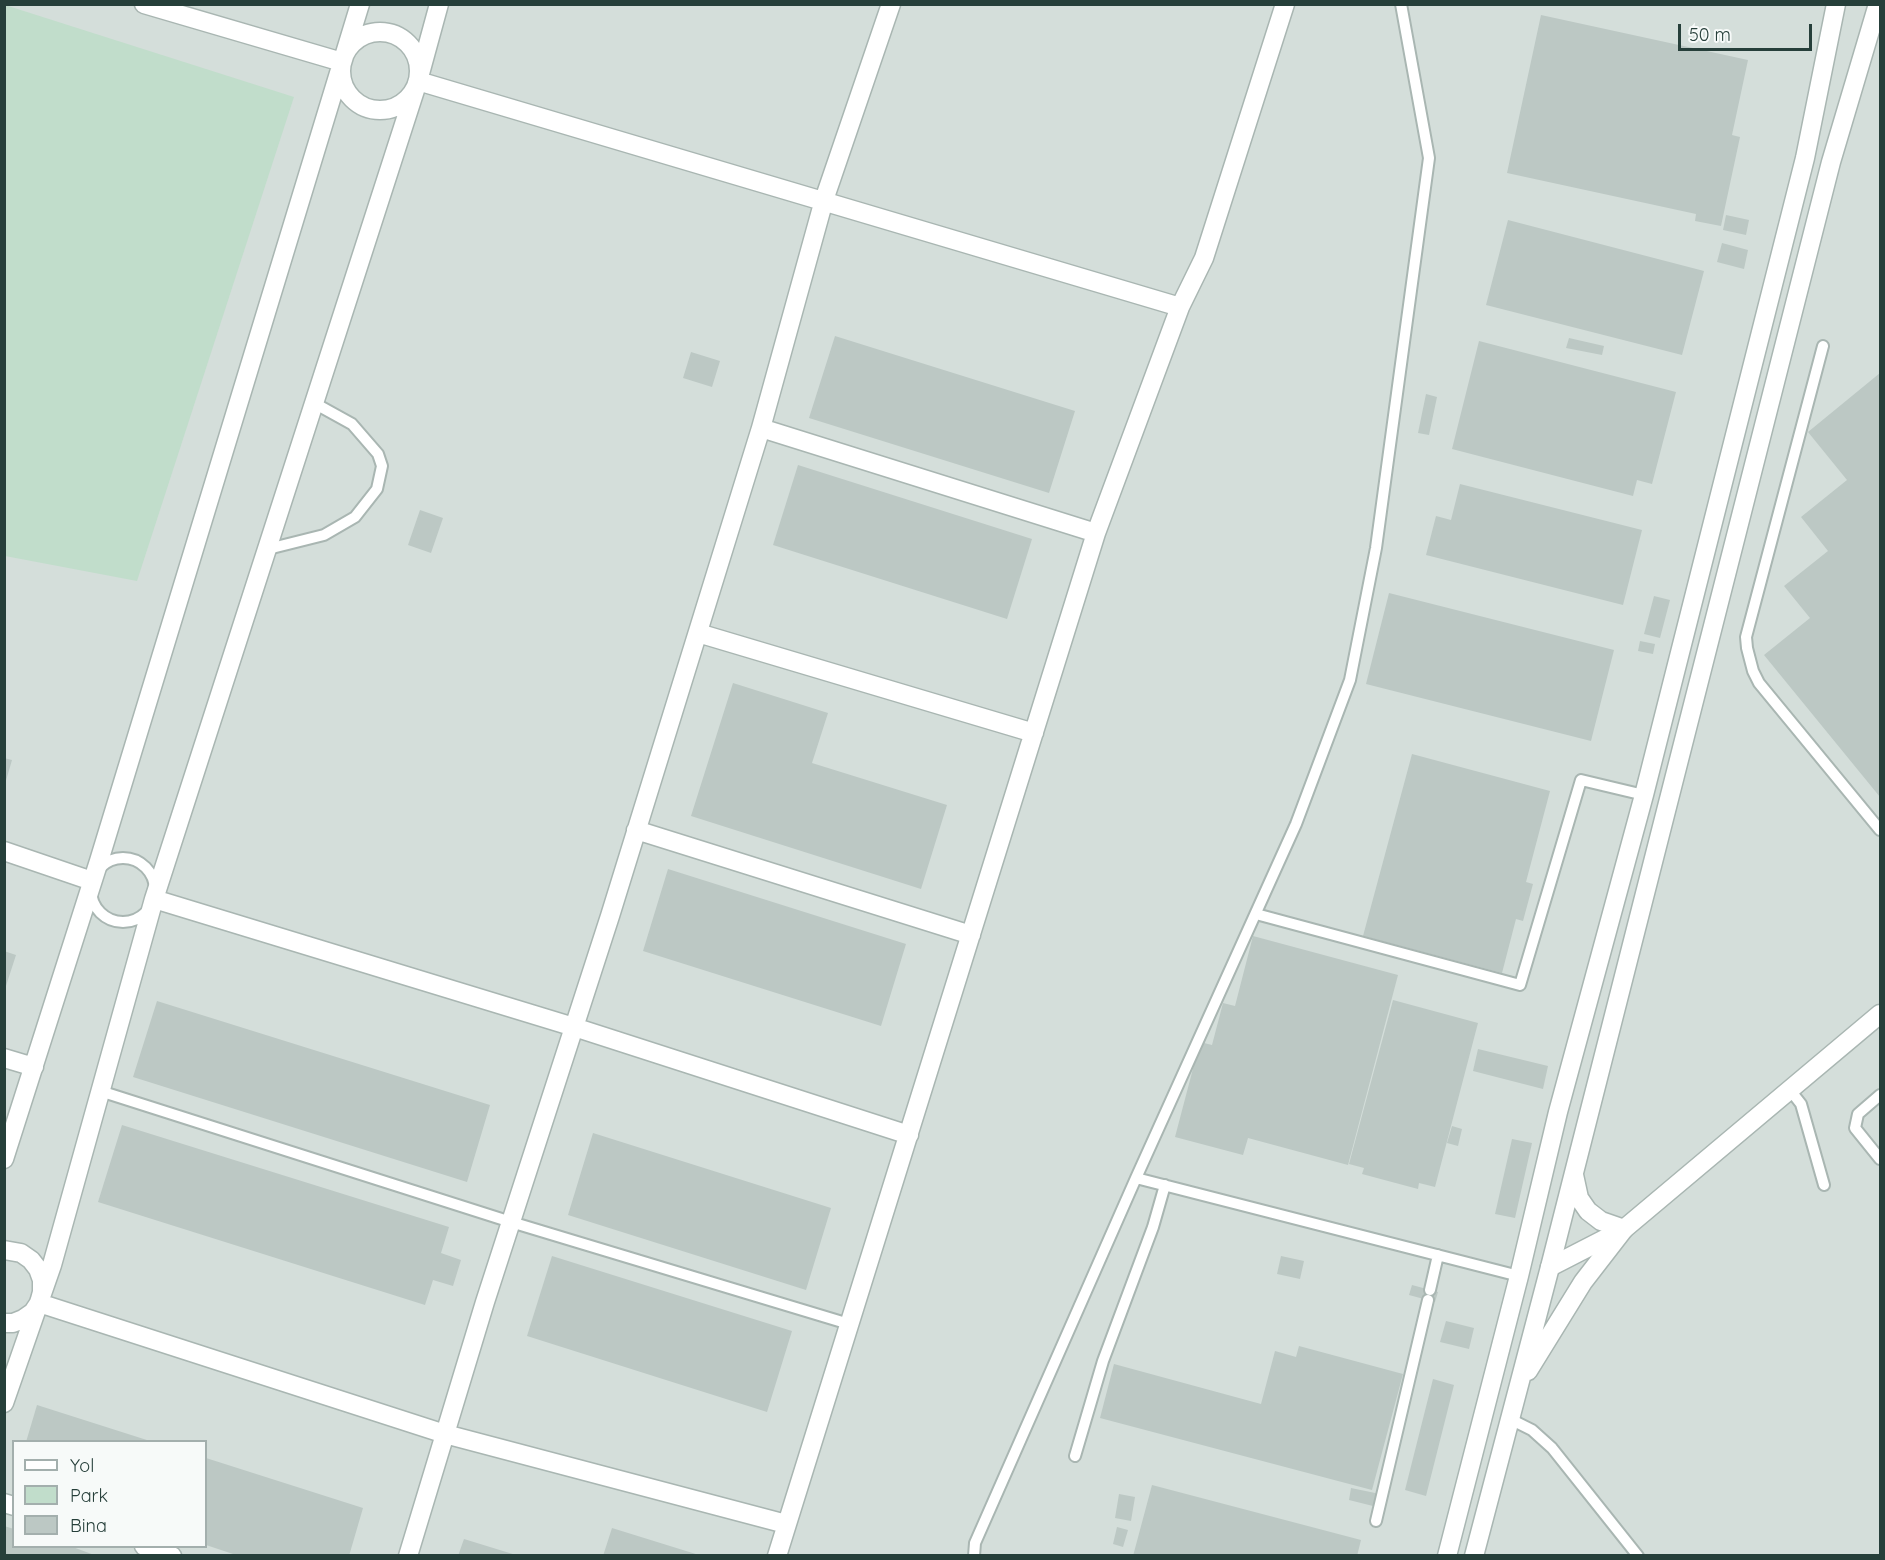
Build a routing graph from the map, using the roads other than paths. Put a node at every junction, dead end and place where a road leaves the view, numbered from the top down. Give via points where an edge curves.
1 (144, 4) edge
2 (360, 4) edge
3 (439, 4) edge
4 (891, 4) edge
5 (1285, 4) edge
6 (1401, 4) edge
7 (1836, 4) edge
8 (1878, 4) edge
9 (342, 62) junction
10 (418, 81) junction
11 (824, 200) junction
12 (1180, 307) junction
13 (1823, 346) dead end
14 (314, 403) junction
15 (761, 428) junction
16 (1096, 533) junction
17 (268, 549) junction
18 (698, 633) junction
19 (1034, 733) junction
20 (1644, 795) junction
21 (1668, 802) junction
22 (636, 830) junction
23 (1881, 830) edge
24 (4, 851) edge
25 (93, 881) junction
26 (154, 899) junction
27 (1256, 914) junction
28 (971, 934) junction
29 (1881, 1014) edge
30 (574, 1027) junction
31 (4, 1058) edge
32 (34, 1067) junction
33 (1790, 1090) junction
34 (100, 1091) junction
35 (1881, 1095) edge
36 (909, 1135) junction
37 (4, 1159) edge
38 (1881, 1159) edge
39 (1573, 1170) junction
40 (1136, 1178) junction
41 (1165, 1185) junction
42 (1824, 1185) dead end
43 (511, 1222) junction
44 (1624, 1229) junction
45 (4, 1250) edge
46 (1438, 1256) junction
47 (1550, 1267) junction
48 (1519, 1276) junction
49 (39, 1303) junction
50 (4, 1323) edge
51 (849, 1324) junction
52 (1517, 1391) junction
53 (4, 1403) edge
54 (1485, 1406) junction
55 (1510, 1419) junction
56 (445, 1434) junction
57 (1075, 1456) dead end
58 (1376, 1521) dead end
59 (786, 1524) junction
60 (150, 1548) edge
61 (172, 1556) edge
62 (408, 1556) edge
63 (777, 1556) edge
64 (974, 1556) edge
65 (1447, 1556) edge
66 (1474, 1556) edge
67 (1638, 1556) edge

1 - 9 street
2 - 9 street
3 - 10 street
4 - 11 street
5 - 12 street via 1204,258
6 - 27 lane via 1429,158 1376,548 1350,680 1296,824
7 - 20 street via 1805,158
8 - 21 street via 1831,162
9 - 10 street via 341,73 348,93 365,107 376,110 406,100
9 - 10 street via 346,51 362,36 373,32 395,34 412,48
9 - 25 street
10 - 11 street
10 - 14 street
11 - 12 street
11 - 15 street
12 - 16 street
13 - 23 lane via 1746,637 1747,648 1759,683
14 - 17 street
14 - 17 lane via 352,424 378,454 382,466 377,489 355,518 324,535
15 - 16 street
15 - 18 street
16 - 19 street
17 - 26 street
18 - 19 street
18 - 22 street
19 - 28 street
20 - 21 street
20 - 27 lane via 1581,780 1520,985
20 - 48 street via 1558,1112
21 - 39 street
22 - 28 street
22 - 30 street
24 - 25 street
25 - 26 lane via 93,901 114,921 134,920 150,908
25 - 26 lane via 97,872 112,860 132,859 149,870 154,879
25 - 32 street
26 - 30 street
26 - 34 street
27 - 40 lane
28 - 36 street
29 - 33 street
30 - 36 street
30 - 43 street
31 - 32 street
32 - 37 street
33 - 42 lane via 1801,1104
33 - 44 street
34 - 43 lane
34 - 49 street
35 - 38 lane via 1858,1114 1855,1128
36 - 51 street
39 - 44 street via 1579,1198 1588,1210 1601,1221
39 - 47 street
40 - 41 lane
40 - 64 lane via 975,1543
41 - 46 lane
41 - 57 lane via 1103,1361
43 - 51 lane
43 - 56 street
44 - 47 street
44 - 52 street via 1583,1281
45 - 49 street via 21,1253 38,1269 42,1280
46 - 48 lane
46 - 58 lane
47 - 48 street
47 - 52 street
48 - 54 street
49 - 50 street via 23,1319
49 - 53 street
49 - 56 street
51 - 59 street
52 - 55 street
54 - 55 street
54 - 65 street
55 - 66 street
55 - 67 lane via 1532,1430 1552,1449
56 - 59 street
56 - 62 street
59 - 63 street
60 - 61 street

